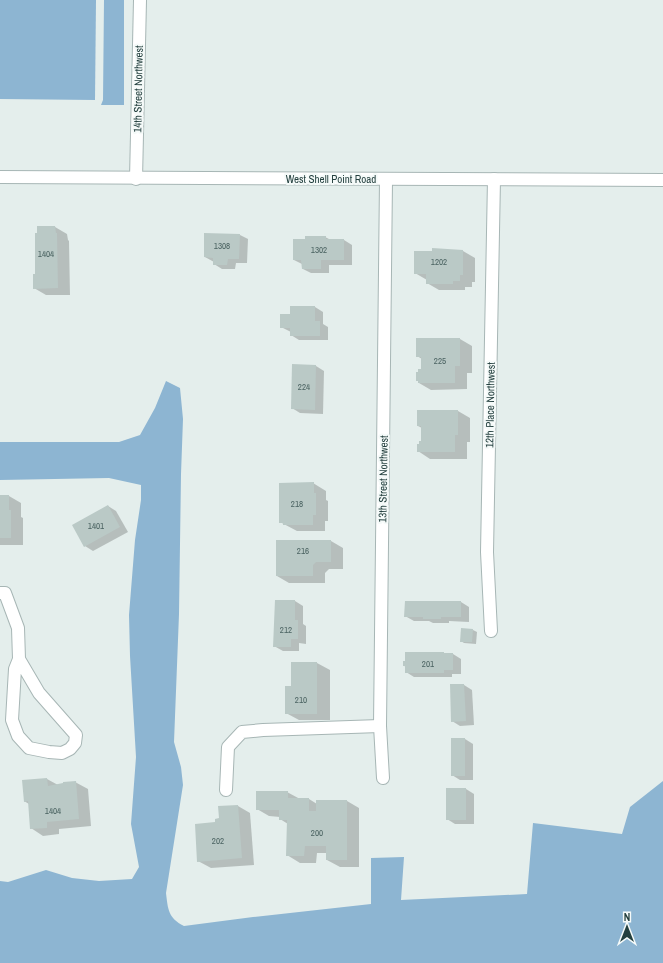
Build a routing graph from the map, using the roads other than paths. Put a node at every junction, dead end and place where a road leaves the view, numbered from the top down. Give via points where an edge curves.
1 (140, 0) edge
2 (0, 177) edge
3 (136, 178) junction
4 (494, 179) junction
5 (386, 180) junction
6 (663, 180) edge
7 (3, 593) edge
8 (491, 631) dead end
9 (19, 659) junction
10 (380, 726) junction
11 (382, 778) dead end
12 (226, 790) dead end

1 - 3 street, 14th Street Northwest
2 - 3 street, West Shell Point Road
3 - 5 street, West Shell Point Road
4 - 5 street, West Shell Point Road
4 - 6 street, West Shell Point Road
4 - 8 street, 12th Place Northwest via 487,552
5 - 10 street, 13th Street Northwest
7 - 9 street via 18,628
9 - 9 street via 15,669 12,720 18,736 29,748 62,753 70,750 75,743 76,735 39,693
10 - 11 street, 13th Street Northwest
10 - 12 street via 242,732 228,747

